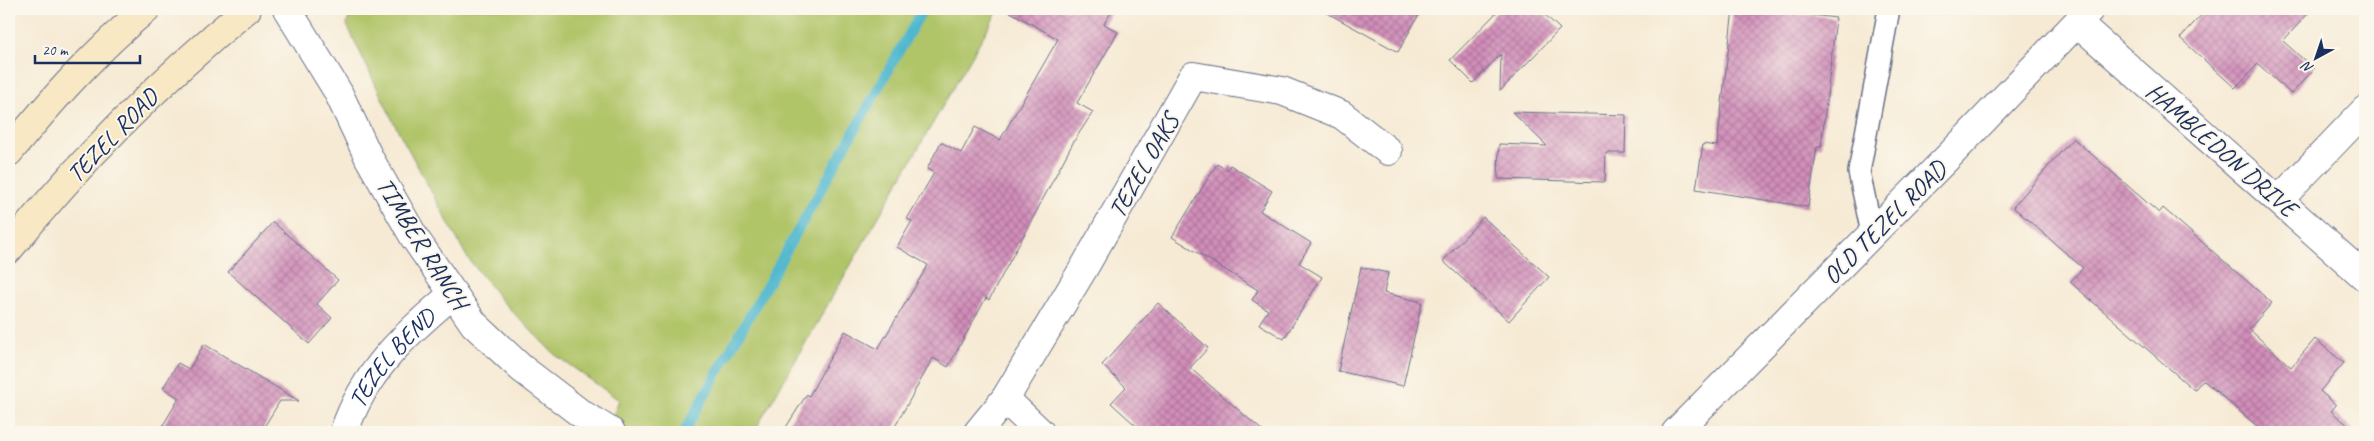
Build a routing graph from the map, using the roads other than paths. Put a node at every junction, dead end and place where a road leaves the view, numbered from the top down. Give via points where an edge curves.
1 (146, 9) edge
2 (246, 9) edge
3 (287, 9) edge
4 (1888, 9) edge
5 (2084, 16) edge
6 (2365, 110) edge
7 (1388, 151) dead end
8 (9, 152) edge
9 (2280, 199) junction
10 (1872, 233) junction
11 (9, 249) edge
12 (2365, 277) edge
13 (452, 294) junction
14 (1005, 400) junction
15 (344, 432) edge
16 (611, 432) edge
17 (978, 432) edge
18 (1040, 432) edge
19 (1676, 432) edge

1 - 8 main road via 45,107
2 - 11 main road, TEZEL ROAD via 187,59 81,164
3 - 13 street, TIMBER RANCH via 338,92 369,158 414,237
4 - 10 lane via 1859,172
5 - 9 street, HAMBLEDON DRIVE
5 - 10 street, OLD TEZEL ROAD
6 - 9 street
7 - 14 street, TEZEL OAKS via 1342,116 1282,91 1193,76
9 - 12 street, HAMBLEDON DRIVE
10 - 19 street, OLD TEZEL ROAD
13 - 15 street, TEZEL BEND via 414,327 377,368 352,407
13 - 16 street, TIMBER RANCH via 474,324 521,368
14 - 17 street, TEZEL OAKS
14 - 18 street

